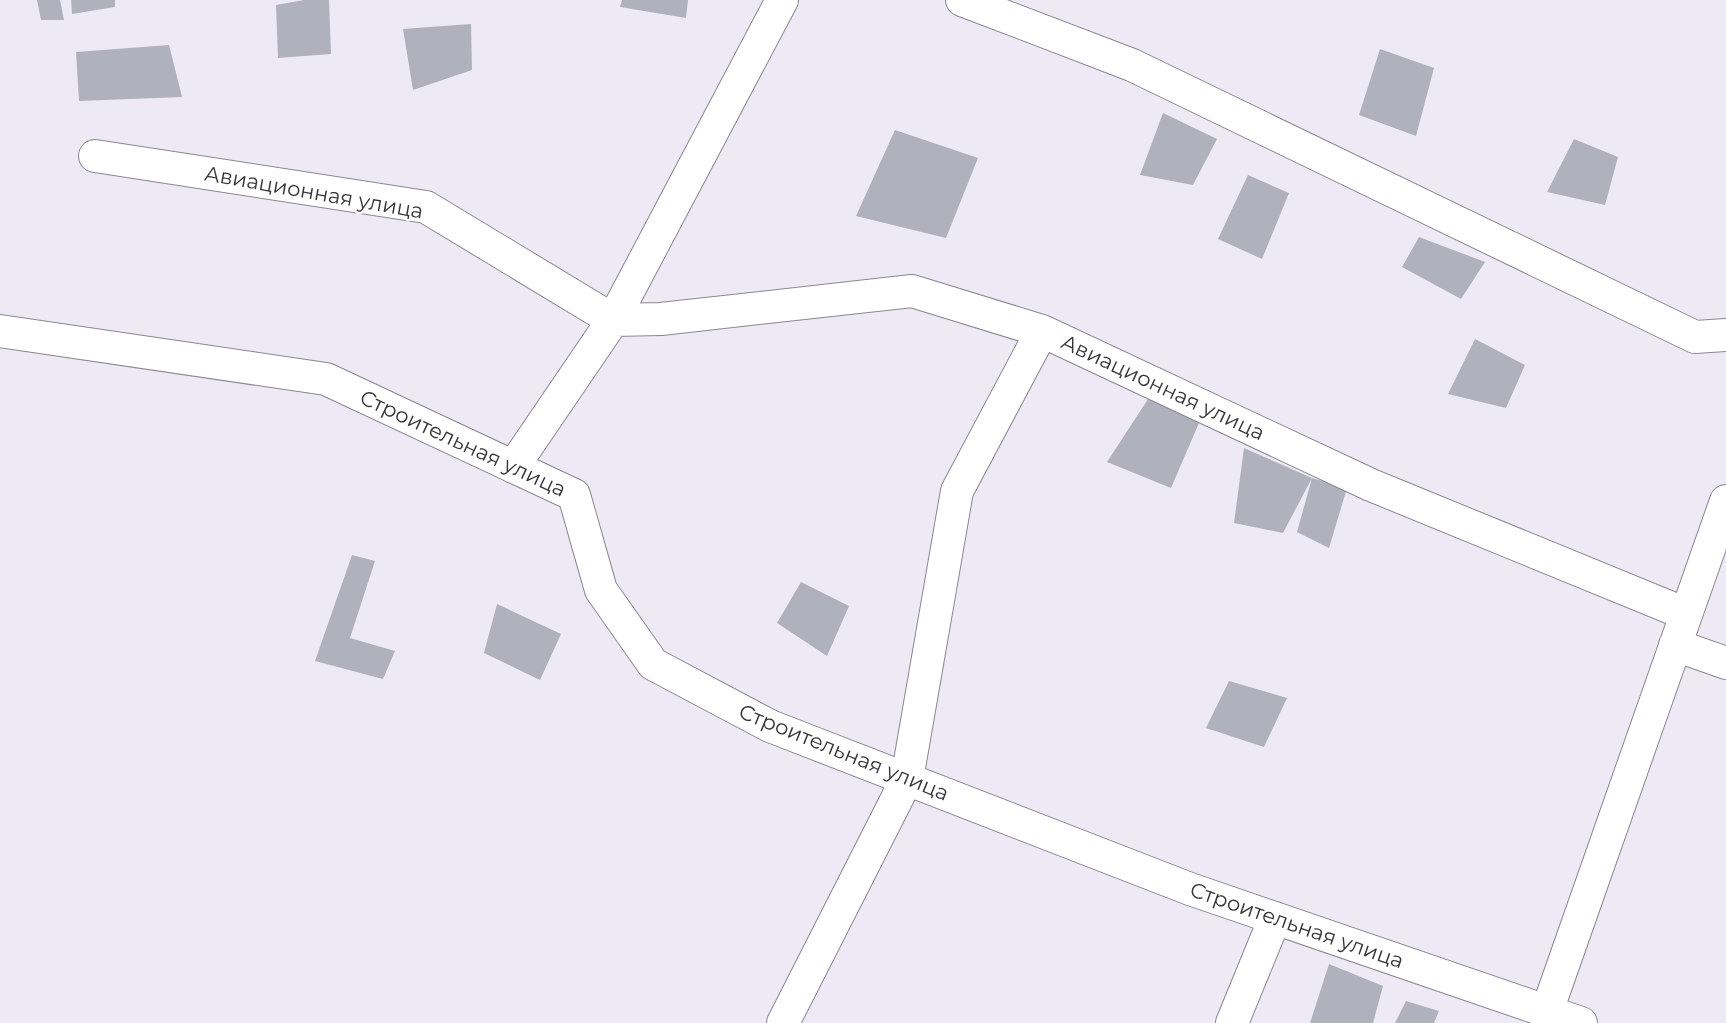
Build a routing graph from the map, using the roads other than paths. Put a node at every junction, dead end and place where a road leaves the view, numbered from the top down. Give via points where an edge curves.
1 (782, 0) edge
2 (962, 0) edge
3 (95, 156) dead end
4 (613, 320) junction
5 (1042, 330) junction
6 (0, 331) edge
7 (1726, 335) edge
8 (513, 467) junction
9 (1726, 501) edge
10 (1686, 614) junction
11 (1675, 645) junction
12 (1726, 663) edge
13 (907, 779) junction
14 (1275, 918) junction
15 (1547, 1011) junction
16 (783, 1023) edge
17 (1233, 1023) edge
18 (1581, 1023) edge

1 - 4 street
2 - 7 street via 1132,65 1695,337
3 - 4 street, Авиационная улица via 426,207
4 - 5 street, Авиационная улица via 661,319 912,291
4 - 8 street
5 - 10 street, Авиационная улица via 1371,485
5 - 13 street via 957,491
6 - 8 street, Строительная улица via 326,379
8 - 13 street, Строительная улица via 574,495 601,590 653,664 770,726
9 - 10 street
10 - 11 street
11 - 12 street
11 - 15 street
13 - 14 street, Строительная улица
13 - 16 street
14 - 15 street, Строительная улица
14 - 17 street
15 - 18 street, Строительная улица

